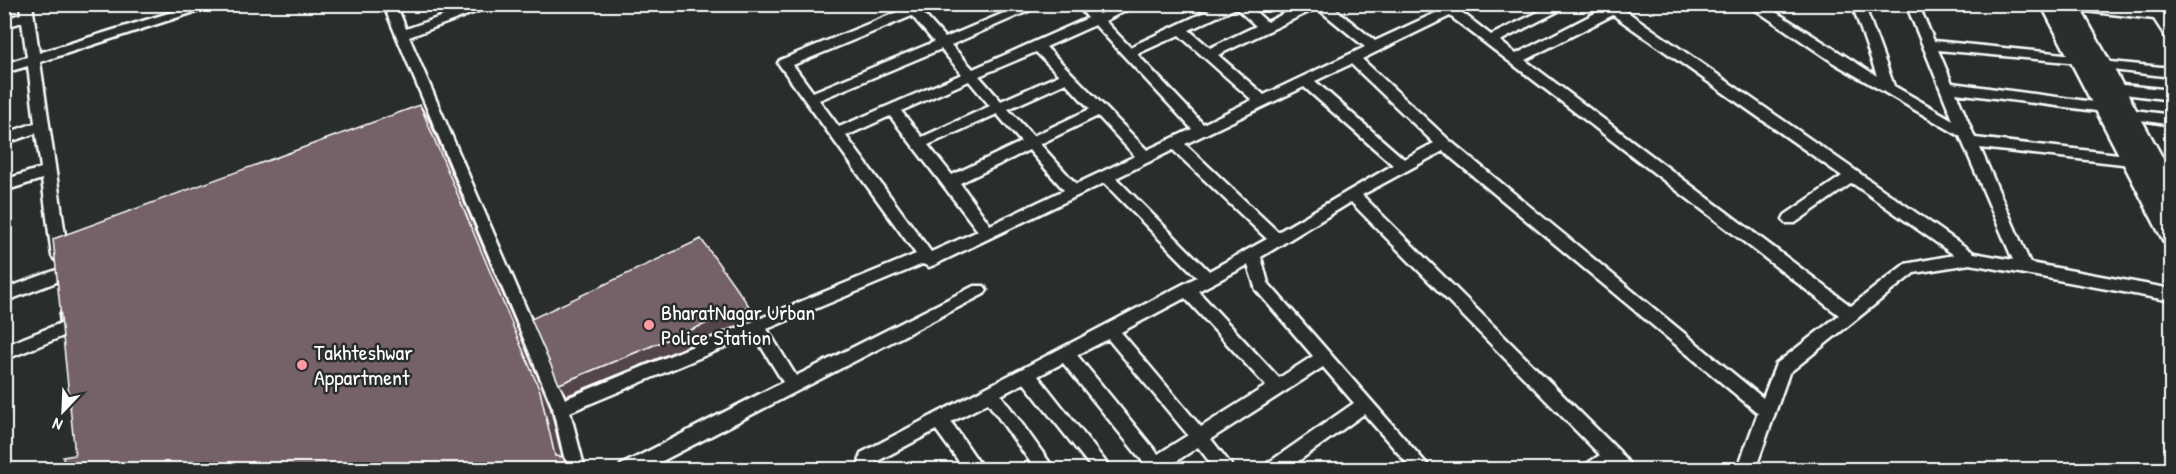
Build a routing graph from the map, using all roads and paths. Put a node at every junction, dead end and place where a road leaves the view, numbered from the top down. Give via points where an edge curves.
1 (213, 4) edge
2 (389, 4) edge
3 (491, 4) edge
4 (930, 4) edge
5 (1038, 4) edge
6 (1082, 4) edge
7 (1132, 4) edge
8 (1236, 4) edge
9 (1318, 4) edge
10 (1753, 4) edge
11 (1858, 4) edge
12 (1911, 4) edge
13 (2062, 5) edge
14 (1558, 6) edge
15 (1610, 7) edge
16 (1446, 8) edge
17 (27, 10) edge
18 (914, 11) junction
19 (2158, 16) junction
20 (2172, 17) edge
21 (1097, 21) junction
22 (4, 24) edge
23 (1266, 28) junction
24 (1180, 29) junction
25 (402, 35) junction
26 (2172, 36) edge
27 (1490, 41) junction
28 (942, 44) junction
29 (1929, 45) junction
30 (1038, 46) junction
31 (1374, 47) junction
32 (1128, 53) junction
33 (1210, 53) junction
34 (1352, 57) junction
35 (2079, 59) junction
36 (34, 60) junction
37 (1515, 60) junction
38 (2100, 65) junction
39 (4, 69) edge
40 (2172, 73) edge
41 (969, 76) junction
42 (1067, 77) junction
43 (1305, 80) junction
44 (1947, 87) junction
45 (1888, 88) junction
46 (2172, 95) edge
47 (811, 98) junction
48 (2109, 98) junction
49 (1262, 101) junction
50 (998, 108) junction
51 (892, 109) junction
52 (1099, 110) junction
53 (2127, 114) junction
54 (2172, 120) edge
55 (43, 126) junction
56 (1202, 130) junction
57 (837, 134) junction
58 (1968, 138) junction
59 (4, 139) edge
60 (920, 143) junction
61 (1030, 143) junction
62 (1175, 143) junction
63 (1443, 144) junction
64 (1145, 157) junction
65 (2131, 160) junction
66 (1403, 166) junction
67 (49, 171) junction
68 (1852, 176) junction
69 (1105, 177) junction
70 (951, 182) junction
71 (4, 186) edge
72 (2170, 191) edge
73 (1074, 192) junction
74 (1352, 194) junction
75 (1790, 219) dead end
76 (988, 232) junction
77 (2172, 236) edge
78 (1277, 240) junction
79 (1253, 255) junction
80 (926, 256) junction
81 (1970, 258) junction
82 (2025, 267) junction
83 (1208, 279) junction
84 (64, 285) junction
85 (979, 290) dead end
86 (1187, 290) junction
87 (2172, 295) edge
88 (4, 296) edge
89 (1851, 314) junction
90 (70, 326) junction
91 (757, 326) junction
92 (1110, 330) junction
93 (72, 348) edge
94 (4, 353) edge
95 (1066, 354) junction
96 (1323, 358) junction
97 (1026, 374) junction
98 (793, 385) junction
99 (1277, 387) junction
100 (990, 393) junction
101 (1365, 404) junction
102 (561, 408) junction
103 (1767, 411) junction
104 (939, 420) junction
105 (1199, 437) junction
106 (1613, 456) junction
107 (1152, 467) edge
108 (576, 470) edge
109 (627, 470) edge
110 (867, 470) edge
111 (976, 470) edge
112 (1047, 470) edge
113 (1104, 470) edge
114 (1227, 470) edge
115 (1271, 470) edge
116 (1424, 470) edge
117 (1591, 470) edge
118 (1626, 470) edge
119 (1746, 470) edge

1 - 36 street
2 - 25 street
3 - 25 street
4 - 18 street
5 - 28 street
6 - 21 street
7 - 21 street
8 - 23 street
8 - 24 street
9 - 23 street
9 - 31 street
10 - 45 street
11 - 45 street
12 - 29 street
13 - 19 street
13 - 35 street
13 - 38 street
14 - 27 street
15 - 37 street
15 - 68 street
16 - 27 street
16 - 31 street
17 - 22 street
17 - 36 street
18 - 28 street
18 - 47 street via 785,63
19 - 20 street
19 - 26 street
21 - 30 street
21 - 32 street
23 - 33 street
24 - 32 street
24 - 33 street
25 - 102 street
27 - 37 street
28 - 41 street
28 - 47 street
29 - 35 street
29 - 44 street
30 - 41 street
30 - 42 street
31 - 34 street
32 - 56 street
33 - 49 street
34 - 43 street
34 - 63 street
35 - 48 street
36 - 39 street
36 - 55 street
37 - 89 street
38 - 40 street
38 - 48 street
41 - 50 street
41 - 51 street
42 - 50 street
42 - 52 street
43 - 49 street
43 - 66 street
44 - 48 street
44 - 58 street
45 - 58 street
46 - 48 street
47 - 57 street
48 - 53 street
48 - 65 street
49 - 56 street
50 - 60 street
50 - 61 street
51 - 57 street
51 - 60 street
52 - 61 street
52 - 64 street
53 - 54 street
53 - 72 street
55 - 59 street
55 - 67 street
56 - 62 street
57 - 80 street
58 - 65 street
58 - 82 street
60 - 70 street
61 - 70 street
61 - 73 street
62 - 64 street
62 - 78 street
63 - 66 street
63 - 103 street
64 - 69 street
65 - 77 street
66 - 74 street
67 - 71 street
67 - 84 street
68 - 75 street
68 - 81 street
69 - 73 street
69 - 83 street
70 - 76 street
73 - 76 street
74 - 78 street
74 - 106 street
76 - 80 street via 929,261
78 - 79 street
79 - 83 street
79 - 96 street via 1261,286
80 - 91 street
81 - 82 street
81 - 89 street via 1910,268
82 - 87 street
83 - 86 street
84 - 88 street
84 - 90 street
85 - 98 street
86 - 92 street
86 - 99 street
89 - 103 street via 1782,369
90 - 93 street
90 - 94 street
91 - 98 street
91 - 102 street
92 - 95 street
92 - 105 street
95 - 97 street
95 - 107 street
96 - 99 street
96 - 101 street
97 - 100 street
97 - 113 street
98 - 109 street
99 - 105 street
100 - 104 street
100 - 112 street
101 - 115 street
101 - 116 street
102 - 108 street
103 - 119 street
104 - 110 street via 867,458
104 - 111 street
105 - 107 street
105 - 114 street
106 - 117 street
106 - 118 street

